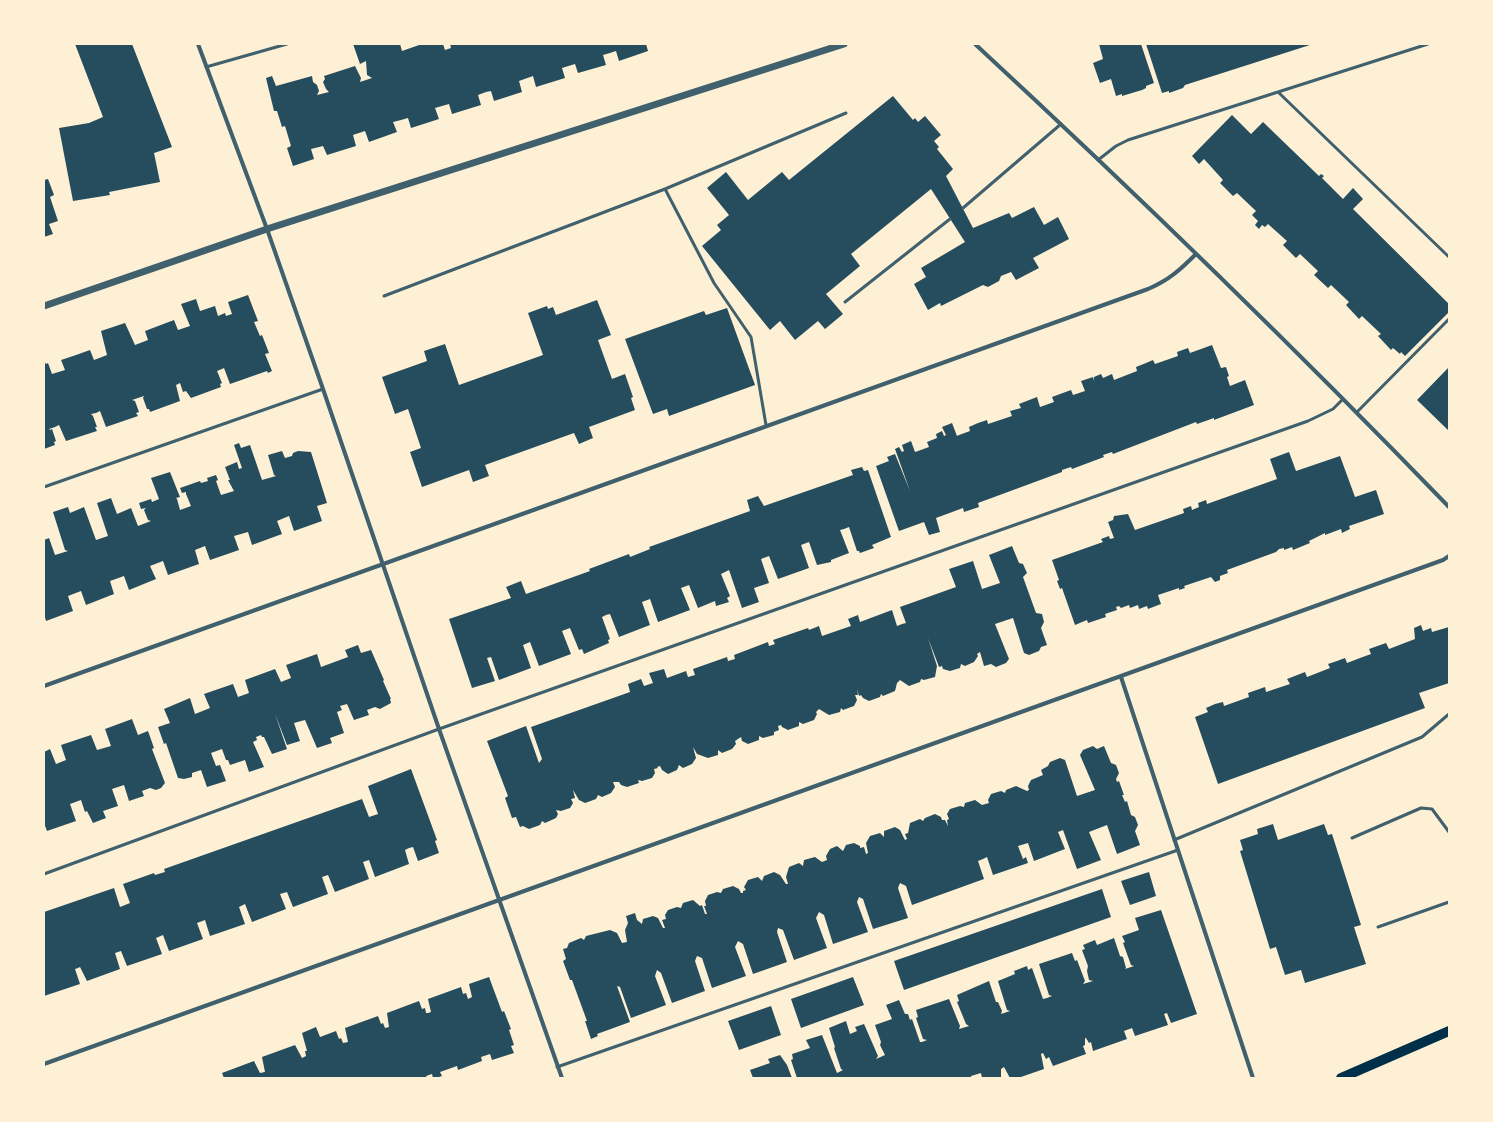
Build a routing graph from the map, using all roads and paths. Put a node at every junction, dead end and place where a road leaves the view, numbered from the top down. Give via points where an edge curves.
1 (198, 44) edge
2 (287, 44) edge
3 (844, 44) edge
4 (975, 44) edge
5 (1428, 44) edge
6 (206, 67) junction
7 (1278, 92) junction
8 (846, 113) dead end
9 (1061, 124) junction
10 (1098, 160) junction
11 (664, 189) junction
12 (963, 208) dead end
13 (950, 219) dead end
14 (267, 230) junction
15 (1196, 254) junction
16 (1449, 257) edge
17 (384, 296) dead end
18 (845, 302) dead end
19 (44, 306) edge
20 (1449, 319) edge
21 (323, 389) junction
22 (1343, 399) junction
23 (1357, 412) junction
24 (766, 425) junction
25 (44, 487) edge
26 (1449, 507) edge
27 (1449, 556) edge
28 (384, 564) junction
29 (1121, 677) junction
30 (44, 686) edge
31 (1449, 714) edge
32 (439, 729) junction
33 (1449, 832) edge
34 (1352, 838) dead end
35 (1174, 840) junction
36 (1178, 850) junction
37 (44, 874) edge
38 (499, 899) junction
39 (1449, 902) edge
40 (1378, 927) dead end
41 (1449, 1031) edge
42 (1449, 1038) edge
43 (1429, 1041) junction
44 (44, 1064) edge
45 (557, 1067) junction
46 (562, 1078) edge
47 (1253, 1078) edge
48 (1341, 1078) edge

1 - 6 street
2 - 6 lane
3 - 14 street
4 - 9 street
5 - 7 lane
6 - 14 street
7 - 10 lane via 1128,140
7 - 16 lane
8 - 11 lane
9 - 10 street
9 - 12 lane
10 - 15 street
11 - 17 lane
11 - 24 lane via 714,283 751,337
13 - 18 lane
14 - 19 street
14 - 21 street
15 - 22 street
15 - 24 street via 1179,272 1165,282 1148,289
20 - 23 lane
21 - 25 lane
21 - 28 street
22 - 23 street
22 - 32 lane via 1333,409 1308,421
23 - 26 street
24 - 28 street
27 - 29 street via 1444,560
28 - 30 street
28 - 32 street
29 - 35 street
29 - 38 street
31 - 35 lane via 1422,737
32 - 37 lane
32 - 38 street
33 - 34 lane via 1432,808 1421,808
35 - 36 street
36 - 45 lane
36 - 47 street
38 - 44 street
38 - 45 street
39 - 40 lane
41 - 43 main road
42 - 43 main road
43 - 48 main road
45 - 46 street

